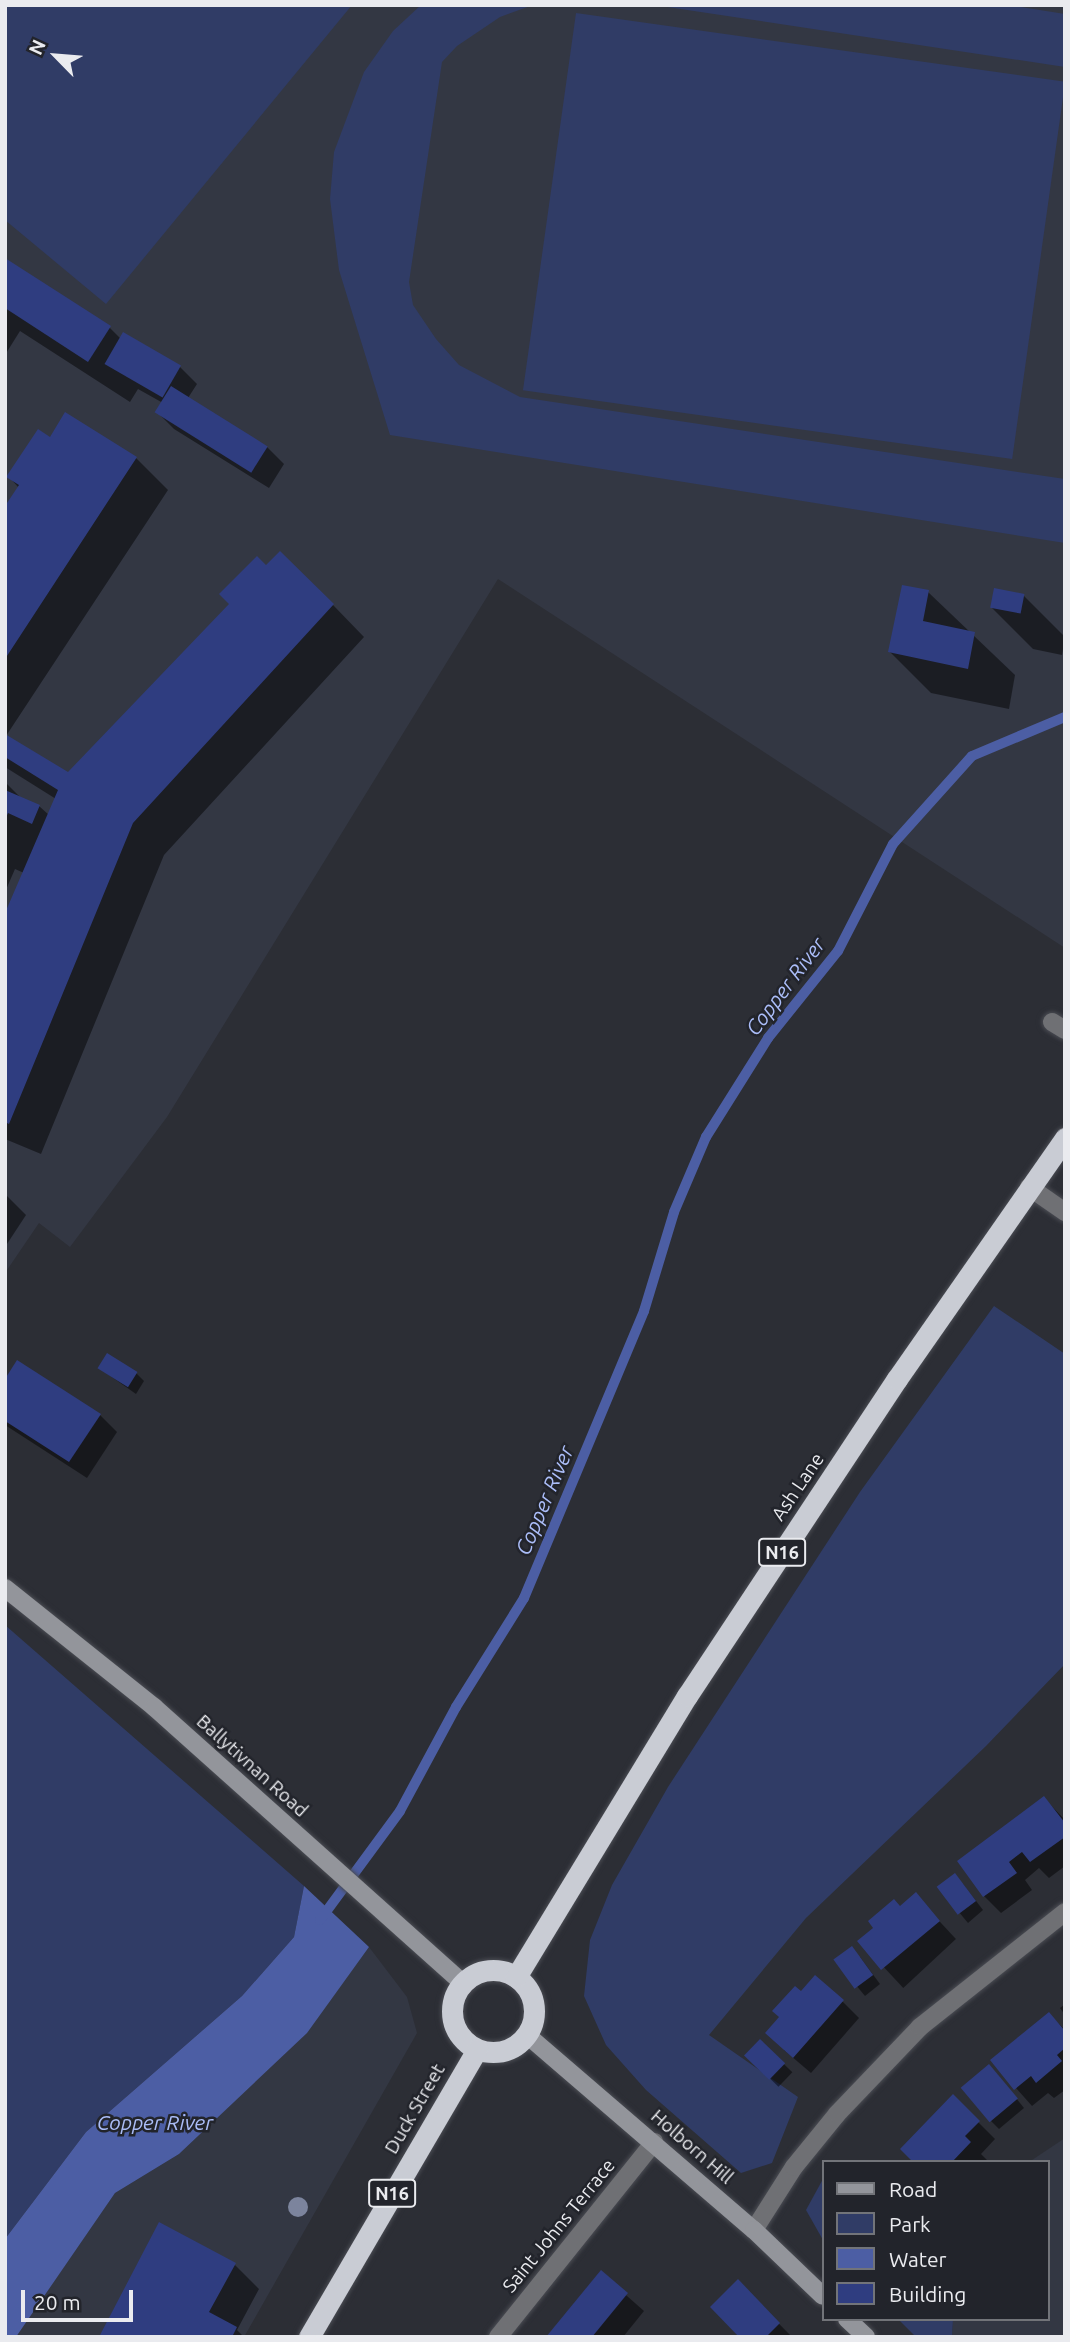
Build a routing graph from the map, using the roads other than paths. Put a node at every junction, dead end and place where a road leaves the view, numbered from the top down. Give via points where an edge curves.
1 (1065, 1138) edge
2 (1029, 1187) junction
3 (1065, 1212) edge
4 (5, 1588) edge
5 (1065, 1912) edge
6 (516, 1977) junction
7 (463, 1983) junction
8 (527, 2035) junction
9 (477, 2049) junction
10 (654, 2142) junction
11 (754, 2230) junction
12 (822, 2295) edge
13 (849, 2321) edge
14 (309, 2337) edge
15 (498, 2337) edge
16 (866, 2337) edge

1 - 2 highway, Ash Lane / N16
2 - 3 street
2 - 6 highway, Ash Lane / N16 via 687,1696
4 - 7 street, Ballytivnan Road via 154,1707
5 - 11 street via 920,2027 837,2114 794,2167
6 - 7 highway via 482,1971
6 - 8 highway via 526,1985 535,2010
7 - 9 highway via 452,2006 452,2019 465,2042
8 - 9 highway via 505,2051
8 - 10 street, Holborn Hill
9 - 14 highway, Duck Street / N16
10 - 11 street, Holborn Hill
10 - 15 street, Saint Johns Terrace
11 - 12 street, Holborn Hill
13 - 16 street

